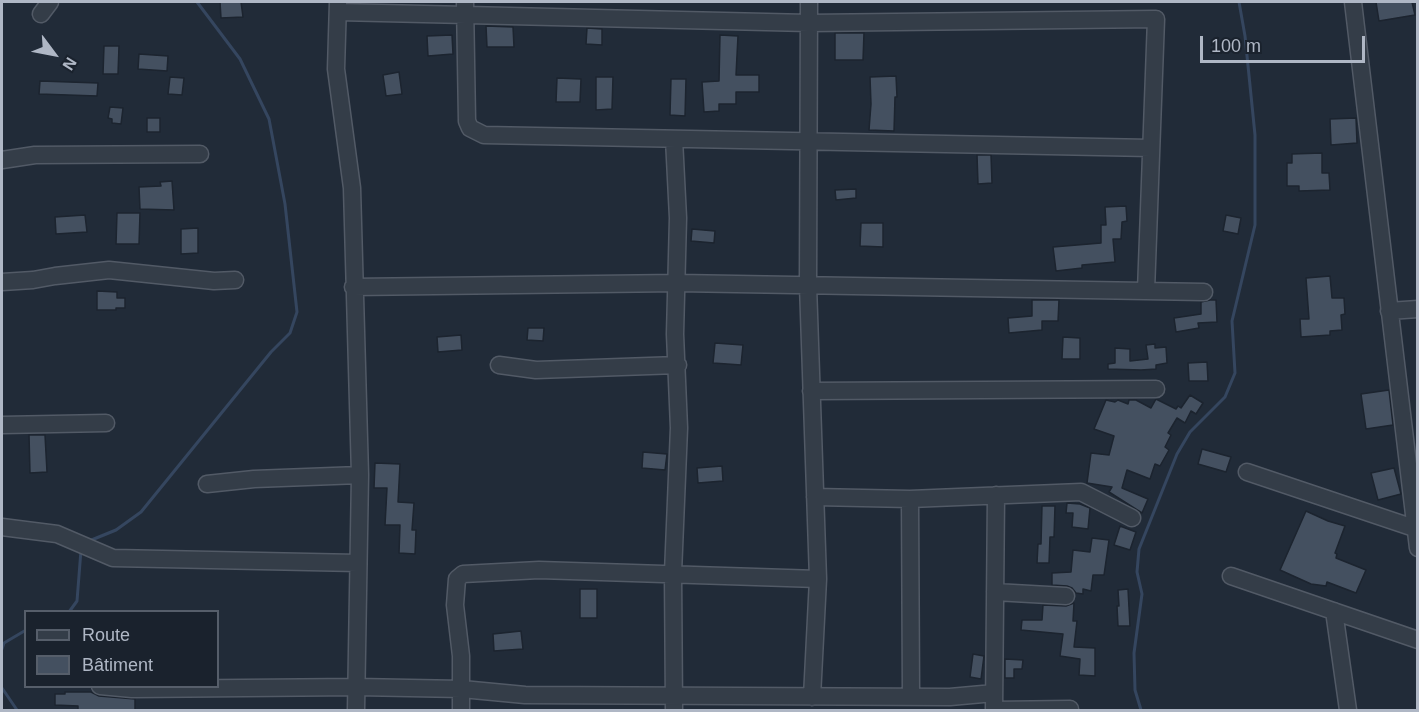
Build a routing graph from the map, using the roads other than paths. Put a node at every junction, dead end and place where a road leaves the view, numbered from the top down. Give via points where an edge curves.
1 (809, 2) edge
2 (1353, 2) edge
3 (338, 7) edge
4 (465, 8) edge
5 (809, 23) junction
6 (674, 139) junction
7 (808, 142) junction
8 (1151, 148) junction
9 (200, 154) dead end
10 (2, 160) edge
11 (235, 280) dead end
12 (2, 282) edge
13 (678, 283) junction
14 (808, 285) junction
15 (353, 287) junction
16 (1146, 291) junction
17 (1204, 292) dead end
18 (1418, 309) edge
19 (1389, 311) junction
20 (499, 365) dead end
21 (678, 365) junction
22 (1156, 389) dead end
23 (811, 391) junction
24 (106, 423) dead end
25 (2, 425) edge
26 (1247, 472) dead end
27 (360, 475) junction
28 (207, 484) dead end
29 (996, 495) junction
30 (815, 497) junction
31 (910, 499) junction
32 (1132, 518) dead end
33 (2, 527) edge
34 (1414, 528) junction
35 (1418, 548) edge
36 (358, 563) junction
37 (673, 573) junction
38 (1231, 576) dead end
39 (818, 579) junction
40 (995, 592) junction
41 (1066, 596) dead end
42 (1334, 611) junction
43 (1418, 640) edge
44 (357, 687) junction
45 (111, 688) edge
46 (462, 690) junction
47 (994, 693) junction
48 (911, 696) junction
49 (803, 701) edge
50 (575, 703) edge
51 (675, 704) edge
52 (994, 710) edge
53 (1070, 710) edge
54 (356, 711) edge
55 (462, 711) edge
56 (1348, 711) edge

1 - 5 street
2 - 19 street
3 - 4 street
3 - 15 street via 336,69 352,188
4 - 5 street
4 - 6 street via 467,121 476,132
5 - 7 street
5 - 8 street via 1156,19
6 - 7 street
6 - 13 street
7 - 8 street
7 - 14 street
8 - 16 street
9 - 10 street via 34,154
11 - 12 street via 109,270
13 - 14 street
13 - 15 street
13 - 21 street
14 - 16 street
14 - 23 street
15 - 27 street
16 - 17 street
18 - 19 street
19 - 34 street
20 - 21 street via 536,370
21 - 37 street
22 - 23 street
23 - 30 street
24 - 25 street
26 - 34 street
27 - 28 street
27 - 36 street
29 - 31 street
29 - 32 street via 1081,492
29 - 40 street
30 - 31 street
30 - 39 street
31 - 48 street
33 - 36 street via 57,534 113,558
34 - 35 street
36 - 44 street
37 - 39 street
37 - 46 street via 539,570 459,575 455,605
37 - 51 street
38 - 42 street
39 - 49 street
40 - 41 street
40 - 47 street
42 - 43 street
42 - 56 street
44 - 45 street
44 - 46 street
44 - 54 street
46 - 50 street
46 - 55 street
47 - 48 street
47 - 52 street
48 - 49 street
49 - 51 street
50 - 51 street
52 - 53 street

